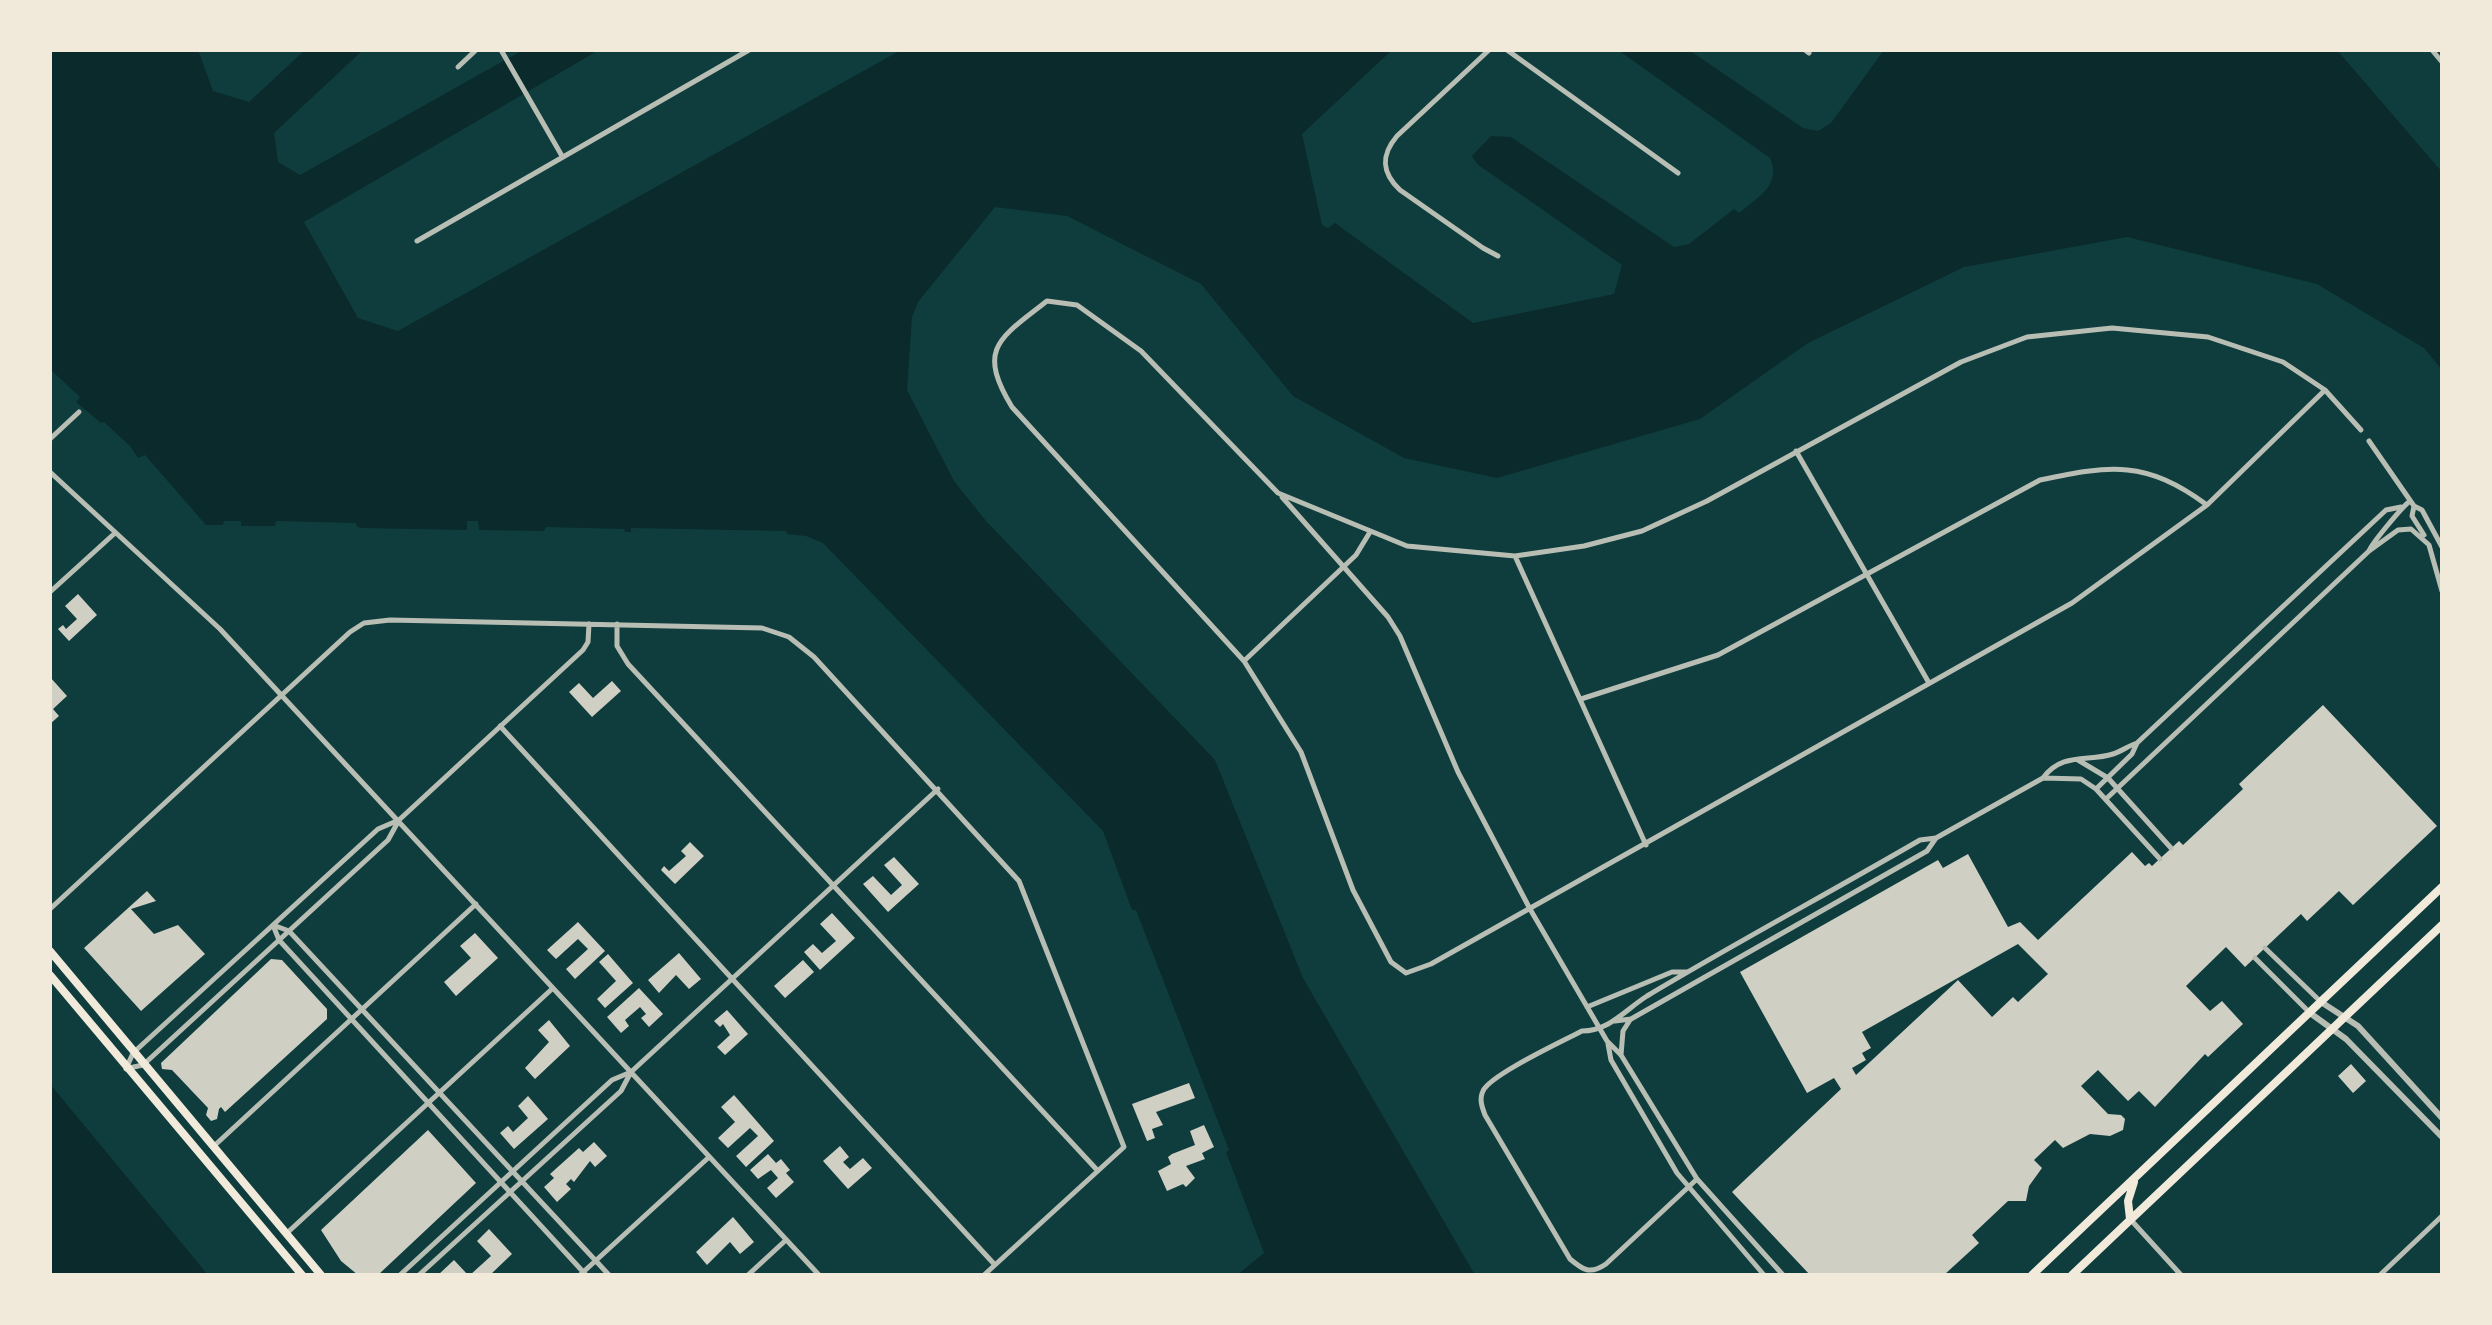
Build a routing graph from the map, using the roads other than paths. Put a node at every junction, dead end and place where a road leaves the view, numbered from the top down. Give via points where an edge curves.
1 (476, 50) edge
2 (749, 50) edge
3 (1490, 50) edge
4 (1507, 50) edge
5 (2432, 50) edge
6 (503, 53) edge
7 (2442, 62) edge
8 (458, 68) dead end
9 (562, 156) junction
10 (1678, 173) dead end
11 (418, 241) dead end
12 (1498, 256) dead end
13 (2325, 390) junction
14 (79, 412) dead end
15 (2362, 430) dead end
16 (50, 439) edge
17 (2369, 441) dead end
18 (1796, 451) junction
19 (50, 472) edge
20 (1278, 493) junction
21 (2412, 503) junction
22 (2207, 505) junction
23 (2401, 507) junction
24 (1370, 532) junction
25 (115, 533) junction
26 (2428, 544) junction
27 (2442, 546) edge
28 (2368, 551) junction
29 (1515, 556) junction
30 (1344, 566) junction
31 (1866, 576) junction
32 (2442, 591) edge
33 (50, 592) edge
34 (589, 624) junction
35 (617, 624) junction
36 (1244, 662) junction
37 (1929, 684) junction
38 (281, 696) junction
39 (1581, 699) junction
40 (500, 726) junction
41 (2137, 743) junction
42 (2078, 760) junction
43 (2043, 778) junction
44 (2108, 778) junction
45 (2118, 788) junction
46 (938, 789) junction
47 (2096, 789) junction
48 (2106, 800) junction
49 (399, 820) junction
50 (1936, 838) junction
51 (1646, 845) junction
52 (2171, 848) dead end
53 (2160, 859) dead end
54 (834, 886) junction
55 (2442, 887) edge
56 (476, 904) junction
57 (50, 909) edge
58 (1530, 909) junction
59 (273, 925) junction
60 (2442, 925) edge
61 (289, 930) junction
62 (279, 940) junction
63 (2266, 948) dead end
64 (50, 951) edge
65 (2255, 958) dead end
66 (1687, 972) junction
67 (50, 975) edge
68 (732, 979) junction
69 (553, 988) junction
70 (2321, 1002) junction
71 (1588, 1007) junction
72 (362, 1009) junction
73 (2310, 1013) junction
74 (2346, 1016) junction
75 (1631, 1018) junction
76 (351, 1019) junction
77 (1614, 1021) junction
78 (2333, 1028) junction
79 (1600, 1029) junction
80 (1607, 1041) junction
81 (134, 1053) junction
82 (1621, 1055) junction
83 (142, 1064) junction
84 (126, 1069) junction
85 (631, 1072) junction
86 (440, 1092) junction
87 (428, 1103) junction
88 (2442, 1118) edge
89 (2442, 1137) edge
90 (212, 1148) junction
91 (708, 1158) junction
92 (514, 1171) junction
93 (1098, 1171) junction
94 (2136, 1178) junction
95 (1697, 1179) junction
96 (523, 1181) junction
97 (501, 1183) junction
98 (1688, 1187) junction
99 (510, 1192) junction
100 (2442, 1216) edge
101 (2130, 1219) junction
102 (286, 1234) junction
103 (786, 1240) junction
104 (596, 1260) junction
105 (995, 1264) junction
106 (583, 1274) edge
107 (302, 1275) edge
108 (321, 1275) edge
109 (400, 1275) edge
110 (420, 1275) edge
111 (609, 1275) edge
112 (748, 1275) edge
113 (819, 1275) edge
114 (984, 1275) edge
115 (1764, 1275) edge
116 (1783, 1275) edge
117 (2032, 1275) edge
118 (2072, 1275) edge
119 (2181, 1275) edge
120 (2380, 1275) edge

1 - 8 street
2 - 9 street
3 - 12 street via 1396,136 1384,164 1394,184
4 - 10 street
5 - 7 street
6 - 9 street
9 - 11 street
13 - 15 street
13 - 18 street via 2282,362 2208,337 2112,328 2027,337 1961,362
13 - 22 street
14 - 16 street
17 - 21 street
18 - 29 street via 1642,531
18 - 31 street
19 - 25 street
20 - 24 street
20 - 30 street
20 - 36 street via 1141,351 1077,305 1047,301 1005,336 993,358 1012,407
21 - 23 street
21 - 26 street
21 - 27 street
22 - 31 street via 2180,484 2141,470 2091,469 2040,480
22 - 37 street via 2072,603
23 - 28 street
23 - 41 street via 2389,507
24 - 29 street via 1406,546
24 - 30 street
25 - 33 street
25 - 38 street via 220,629
26 - 28 street via 2411,529 2398,530
26 - 32 street
28 - 45 street
29 - 39 street
30 - 36 street
30 - 58 street via 1400,636 1458,772
31 - 37 street
31 - 39 street via 1718,654
34 - 35 street
34 - 38 street via 371,621
34 - 40 street via 583,650
35 - 46 street via 762,628 790,637
35 - 54 street via 617,646 628,664
36 - 58 street via 1301,752 1353,890 1391,962 1406,973 1431,964
37 - 51 street
38 - 49 street
38 - 57 street
39 - 51 street
40 - 49 street
40 - 68 street
41 - 42 street
41 - 44 street
42 - 43 street via 2050,768
42 - 44 street
43 - 47 street via 2081,779
43 - 50 street
44 - 45 street
44 - 47 street
45 - 48 street
45 - 52 street
46 - 54 street
46 - 93 street via 1024,890 1124,1146
47 - 48 street
48 - 53 street
49 - 56 street
49 - 59 street via 378,829
49 - 61 street via 388,840
50 - 66 street via 1920,840
50 - 75 street via 1926,852
51 - 58 street
54 - 68 street
54 - 93 street
55 - 70 main road
56 - 69 street
56 - 72 street
58 - 71 street
59 - 61 street
59 - 62 street
59 - 81 street
60 - 74 main road
61 - 62 street
61 - 72 street
62 - 76 street
62 - 83 street
63 - 70 street
64 - 81 main road
65 - 73 street
66 - 71 street
66 - 77 street
67 - 84 main road
68 - 85 street
68 - 105 street
69 - 85 street
69 - 86 street
70 - 73 main road
70 - 74 street
71 - 79 street
72 - 76 street
72 - 86 street
73 - 78 street
73 - 94 main road
74 - 78 main road
74 - 88 street
75 - 77 street
75 - 82 street
76 - 87 street
76 - 90 street
77 - 79 street
78 - 89 street
78 - 101 main road
79 - 80 street
79 - 98 street via 1582,1031 1486,1086 1485,1114 1570,1260 1583,1271 1606,1264
80 - 82 street
80 - 98 street via 1619,1073
81 - 83 main road
81 - 84 street
82 - 95 street
83 - 84 street
83 - 90 main road
84 - 107 main road
85 - 91 street
85 - 92 street via 612,1080
85 - 96 street via 621,1090
86 - 87 street
86 - 92 street
87 - 97 street
87 - 102 street
90 - 102 main road
91 - 103 street
91 - 104 street
92 - 96 street
92 - 97 street
93 - 105 street
94 - 101 main road
94 - 117 main road
95 - 98 street
95 - 116 street
96 - 99 street
96 - 104 street
97 - 99 street
97 - 109 street
98 - 115 street
99 - 106 street
99 - 110 street
100 - 120 street
101 - 118 main road
101 - 119 street
102 - 108 main road
103 - 112 street
103 - 113 street
104 - 106 street
104 - 111 street
105 - 114 street

